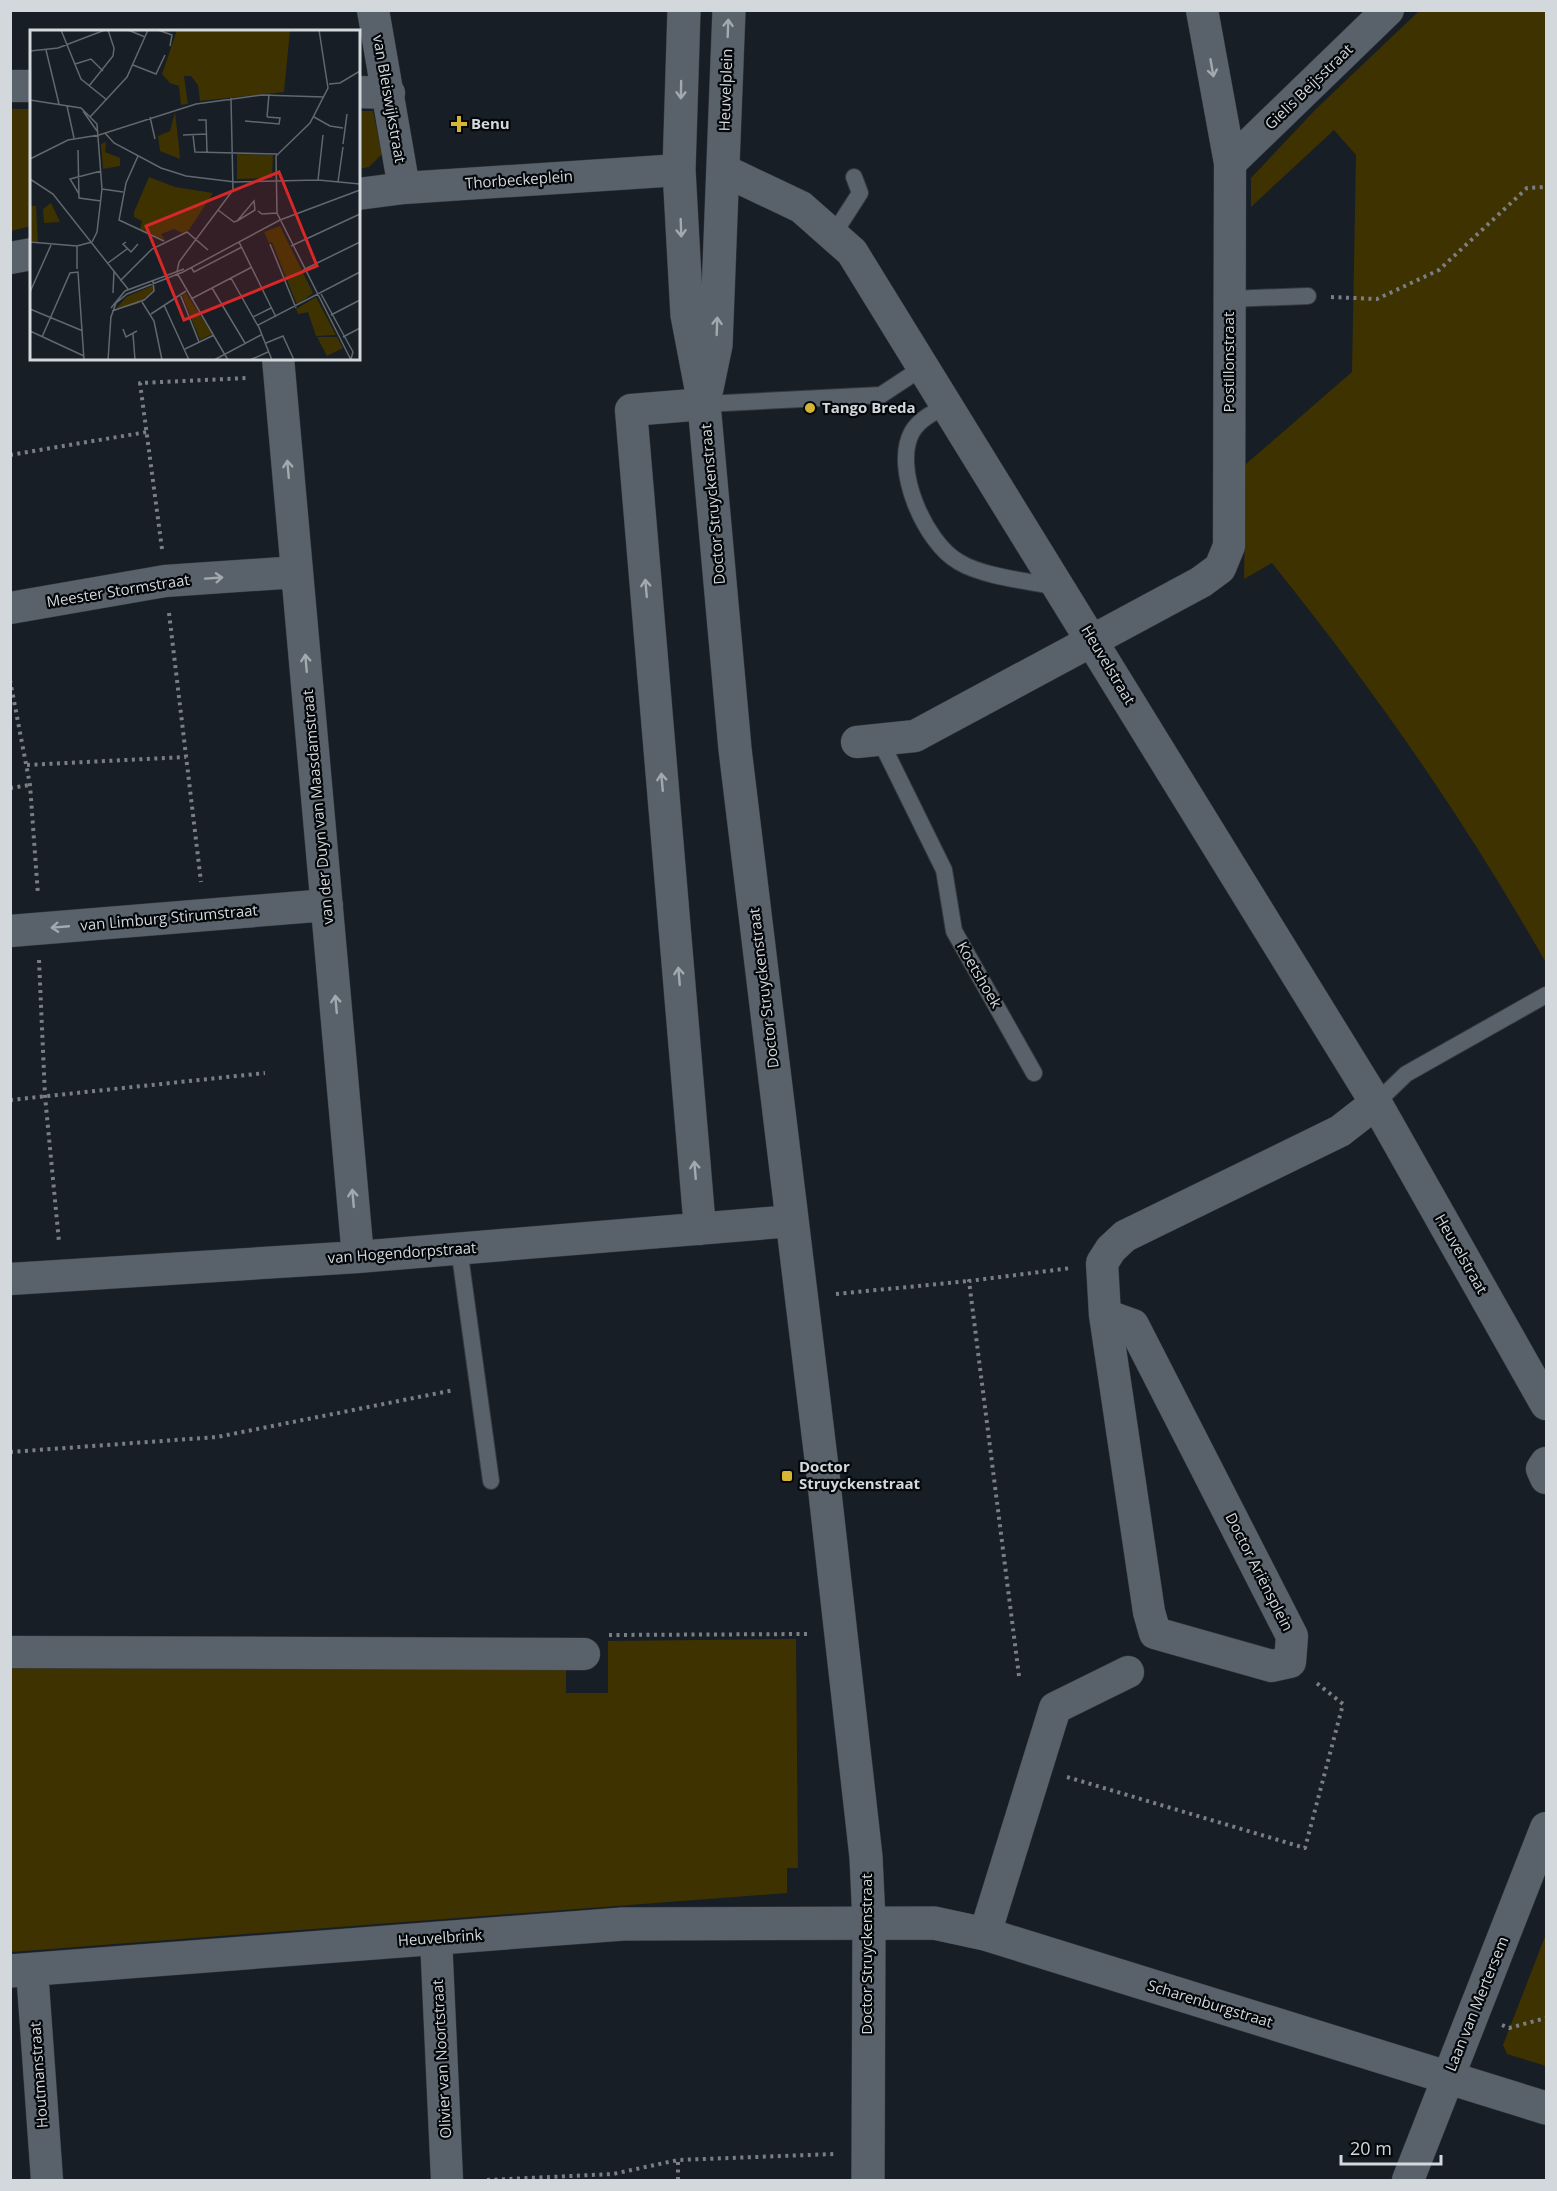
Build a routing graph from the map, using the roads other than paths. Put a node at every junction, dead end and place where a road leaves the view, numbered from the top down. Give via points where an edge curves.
1 (373, 10) edge
2 (684, 10) edge
3 (729, 10) edge
4 (1202, 10) edge
5 (1388, 10) edge
6 (10, 86) edge
7 (30, 86) edge
8 (360, 92) edge
9 (389, 93) junction
10 (1230, 163) junction
11 (679, 170) junction
12 (723, 170) junction
13 (854, 177) dead end
14 (404, 188) junction
15 (360, 194) edge
16 (832, 235) junction
17 (30, 254) edge
18 (10, 258) edge
19 (1308, 296) road end
20 (1229, 298) junction
21 (278, 360) edge
22 (925, 366) junction
23 (704, 404) junction
24 (949, 405) junction
25 (297, 572) junction
26 (1061, 588) junction
27 (10, 608) edge
28 (1093, 640) junction
29 (868, 741) joint
30 (327, 905) junction
31 (25, 930) edge
32 (1546, 995) edge
33 (1034, 1073) dead end
34 (1376, 1103) junction
35 (792, 1221) junction
36 (700, 1229) junction
37 (459, 1248) junction
38 (358, 1257) junction
39 (10, 1279) edge
40 (1105, 1315) junction
41 (1546, 1404) edge
42 (1546, 1463) edge
43 (1546, 1478) edge
44 (491, 1481) dead end
45 (10, 1652) edge
46 (584, 1654) road end
47 (1128, 1672) dead end
48 (1546, 1828) edge
49 (869, 1922) junction
50 (985, 1934) junction
51 (436, 1938) junction
52 (21, 1970) edge
53 (1448, 2078) junction
54 (1546, 2108) edge
55 (868, 2166) edge
56 (47, 2181) edge
57 (447, 2181) edge
58 (1408, 2181) edge

1 - 9 street, van Bleiswijkstraat
2 -> 11 street
12 -> 3 street, Heuvelplein
4 -> 10 street, Postillonstraat
5 - 10 street, Gielis Beijsstraat
6 - 7 street
8 - 9 street
9 - 14 street, van Bleiswijkstraat
10 - 20 street, Postillonstraat
11 - 12 street
11 - 14 street, Thorbeckeplein
11 -> 23 street, Doctor Struyckenstraat via 687,315
12 - 16 street, Heuvelstraat via 801,207
23 -> 12 street, Doctor Struyckenstraat via 716,345
13 - 16 lane via 860,193
14 - 15 street, Thorbeckeplein
16 - 22 street, Heuvelstraat via 852,252
17 - 18 street
19 - 20 lane
20 - 28 street, Postillonstraat via 1229,546 1220,568 1201,582
25 -> 21 street, van der Duyn van Maasdamstraat
22 - 23 lane via 881,394
22 - 24 street, Heuvelstraat
23 - 35 street, Doctor Struyckenstraat via 735,748
36 -> 23 street, Doctor Struyckenstraat via 631,410
24 - 26 street, Heuvelstraat
24 - 26 lane via 917,425 906,450 910,487 930,531 960,563
27 -> 25 street, Meester Stormstraat via 165,581
30 -> 25 street, van der Duyn van Maasdamstraat
26 - 28 street, Heuvelstraat
28 - 29 street, Koetshoek via 915,736
28 - 34 street, Heuvelstraat
29 - 33 lane, Koetshoek via 944,870 954,931
30 -> 31 street, van Limburg Stirumstraat
38 -> 30 street, van der Duyn van Maasdamstraat
32 - 34 lane via 1406,1074
34 - 40 street via 1340,1131 1125,1236 1102,1263
34 - 41 street, Heuvelstraat
35 - 36 street, van Hogendorpstraat
35 - 49 street, Doctor Struyckenstraat via 866,1851
36 - 37 street, van Hogendorpstraat
37 - 38 street, van Hogendorpstraat
37 - 44 lane
38 - 39 street, van Hogendorpstraat
40 - 40 street, Doctor Ariënsplein via 1133,1325 1292,1636 1290,1662 1272,1666 1155,1633
42 - 43 street via 1542,1469
45 - 46 street
47 - 50 street via 1055,1708
48 - 53 street, Laan van Mertersem
49 - 50 street, Scharenburgstraat via 934,1923
49 - 51 street, Heuvelbrink via 624,1924
49 - 55 street, Doctor Struyckenstraat
50 - 53 street, Scharenburgstraat
51 - 52 street, Heuvelbrink
51 - 57 street, Olivier van Noortstraat
52 - 56 street, Houtmanstraat
53 - 54 street, Scharenburgstraat
53 - 58 street, Laan van Mertersem

